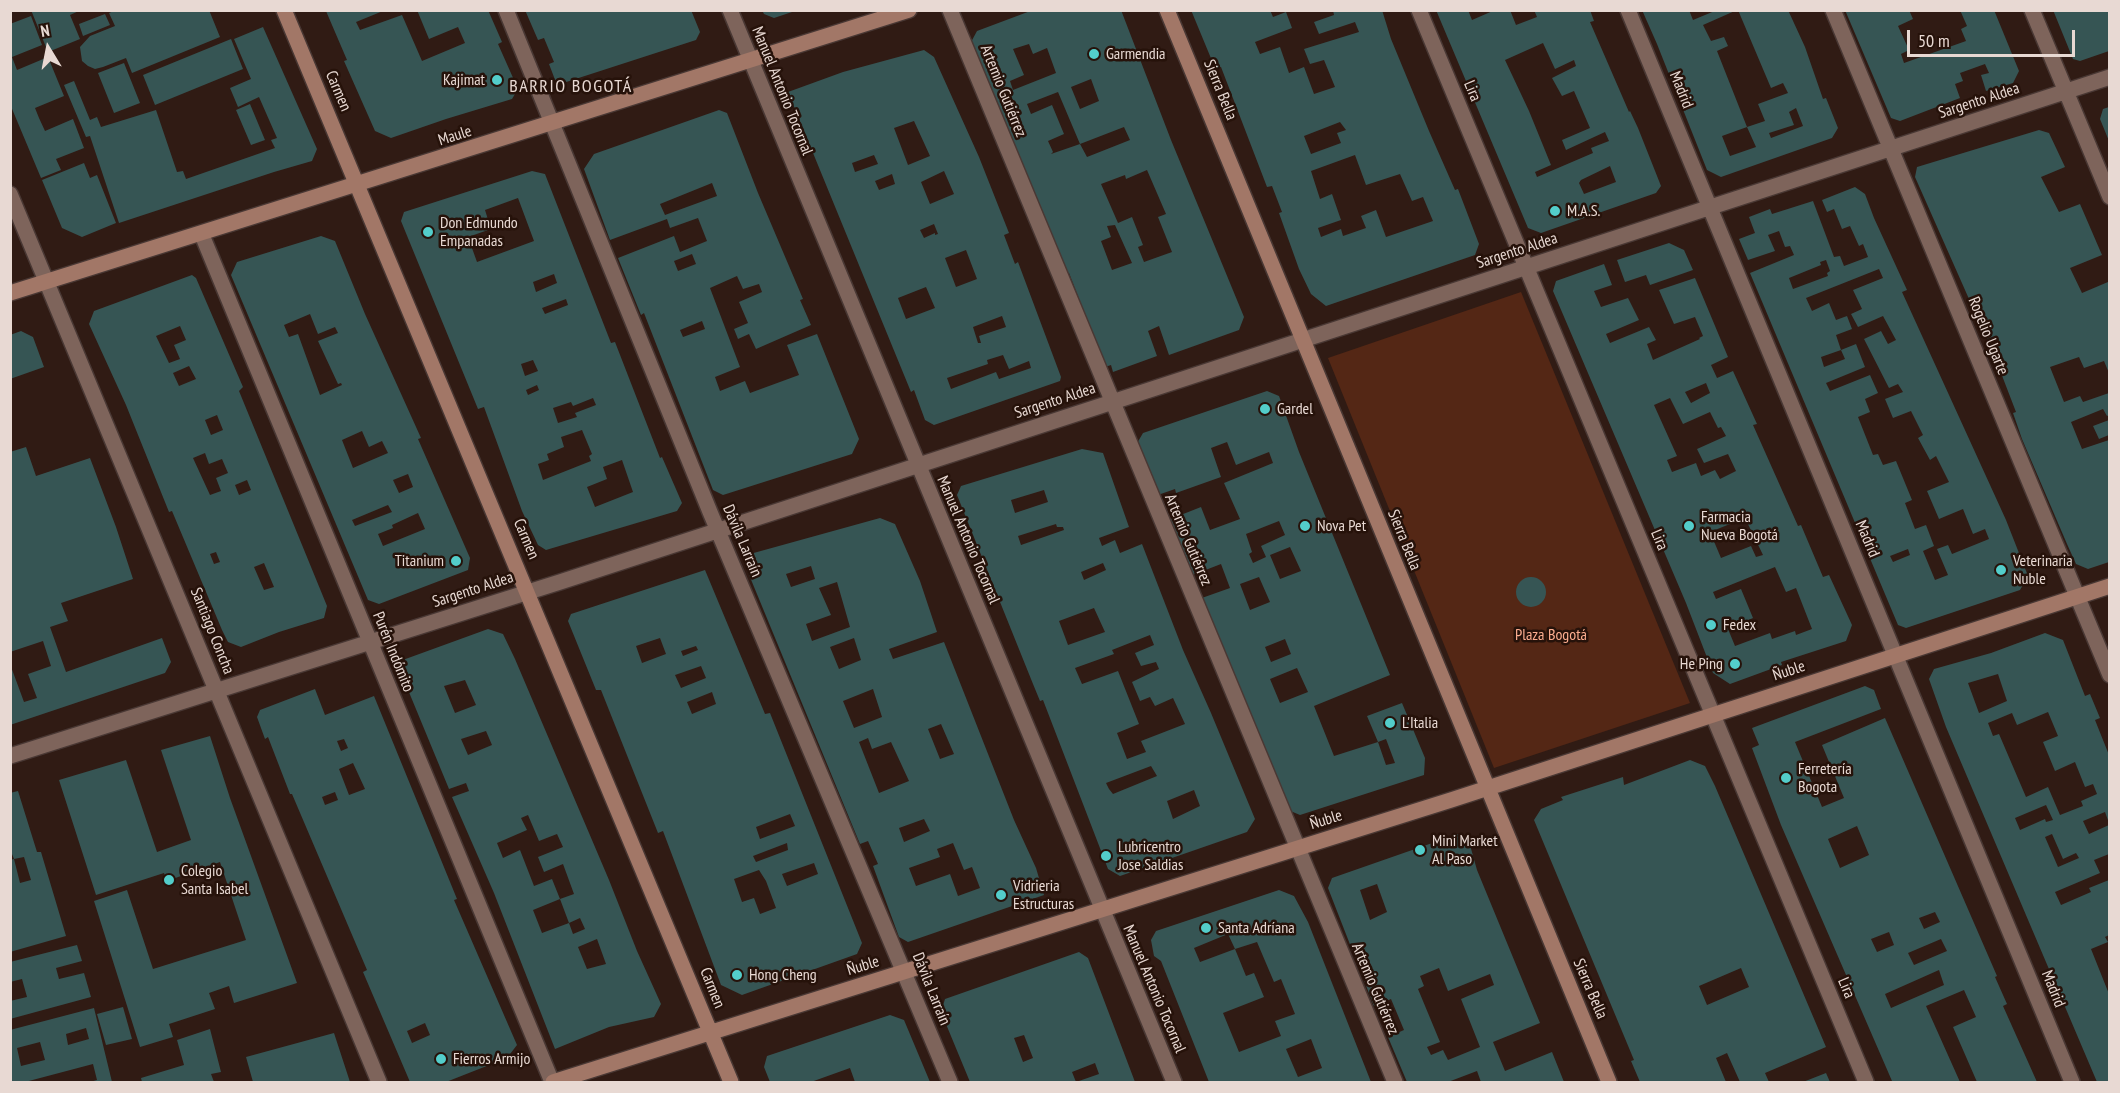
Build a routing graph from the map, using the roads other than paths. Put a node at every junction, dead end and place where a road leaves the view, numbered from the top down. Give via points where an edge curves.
1 (284, 10) edge
2 (506, 10) edge
3 (729, 10) edge
4 (909, 10) edge
5 (950, 10) edge
6 (1167, 10) edge
7 (1419, 10) edge
8 (1628, 10) edge
9 (1833, 10) edge
10 (2032, 10) edge
11 (751, 61) junction
12 (2109, 78) edge
13 (2066, 92) junction
14 (553, 124) junction
15 (1891, 149) junction
16 (358, 186) junction
17 (10, 194) edge
18 (2109, 196) edge
19 (1710, 207) junction
20 (202, 235) junction
21 (1526, 267) junction
22 (47, 282) junction
23 (10, 293) edge
24 (1302, 340) junction
25 (1112, 402) junction
26 (917, 465) junction
27 (717, 530) junction
28 (2109, 586) edge
29 (528, 591) junction
30 (2077, 597) junction
31 (370, 641) junction
32 (1895, 655) junction
33 (2109, 675) edge
34 (217, 690) junction
35 (1712, 715) junction
36 (10, 756) edge
37 (1487, 788) junction
38 (1297, 848) junction
39 (1103, 909) junction
40 (904, 972) junction
41 (710, 1033) junction
42 (379, 1083) edge
43 (552, 1083) edge
44 (731, 1083) edge
45 (950, 1083) edge
46 (1174, 1083) edge
47 (1395, 1083) edge
48 (1610, 1083) edge
49 (1866, 1083) edge
50 (2072, 1083) edge

1 - 16 main road, Carmen
2 - 14 street, Dávila Larraín
3 - 11 street, Manuel Antonio Tocornal
4 - 11 main road, Maule
5 - 25 street, Artemio Gutiérrez
6 - 24 main road, Sierra Bella
7 - 21 street, Lira
8 - 19 street, Madrid
9 - 15 street, Rogelio Ugarte
10 - 13 street
11 - 14 main road, Maule
11 - 26 street, Manuel Antonio Tocornal
12 - 13 street, Sargento Aldea
13 - 15 street, Sargento Aldea
13 - 18 street
14 - 16 main road, Maule
14 - 27 street, Dávila Larraín
15 - 19 street, Sargento Aldea
15 - 30 street, Rogelio Ugarte
16 - 20 main road, Maule
16 - 29 main road, Carmen
17 - 22 street, Santiago Concha
19 - 21 street, Sargento Aldea
19 - 32 street, Madrid
20 - 22 main road, Maule
20 - 31 street, Purén Indómito
21 - 24 street, Sargento Aldea
21 - 35 street, Lira
22 - 23 main road, Maule
22 - 34 street, Santiago Concha
24 - 25 street, Sargento Aldea
24 - 37 main road, Sierra Bella
25 - 26 street, Sargento Aldea
25 - 38 street, Artemio Gutiérrez
26 - 27 street, Sargento Aldea
26 - 39 street, Manuel Antonio Tocornal
27 - 29 street, Sargento Aldea
27 - 40 street, Dávila Larraín
28 - 30 main road, Ñuble
29 - 31 street, Sargento Aldea
29 - 41 main road, Carmen
30 - 32 main road, Ñuble
30 - 33 street, Rogelio Ugarte
31 - 34 street, Sargento Aldea
31 - 43 street, Purén Indómito
32 - 35 main road, Ñuble
32 - 50 street, Madrid
34 - 36 street, Sargento Aldea
34 - 42 street, Santiago Concha
35 - 37 main road, Ñuble
35 - 49 street, Lira
37 - 38 main road, Ñuble
37 - 48 main road, Sierra Bella
38 - 39 main road, Ñuble
38 - 47 street, Artemio Gutiérrez
39 - 40 main road, Ñuble
39 - 46 street, Manuel Antonio Tocornal
40 - 41 main road, Ñuble
40 - 45 street, Dávila Larraín
41 - 43 main road, Ñuble
41 - 44 main road, Carmen

